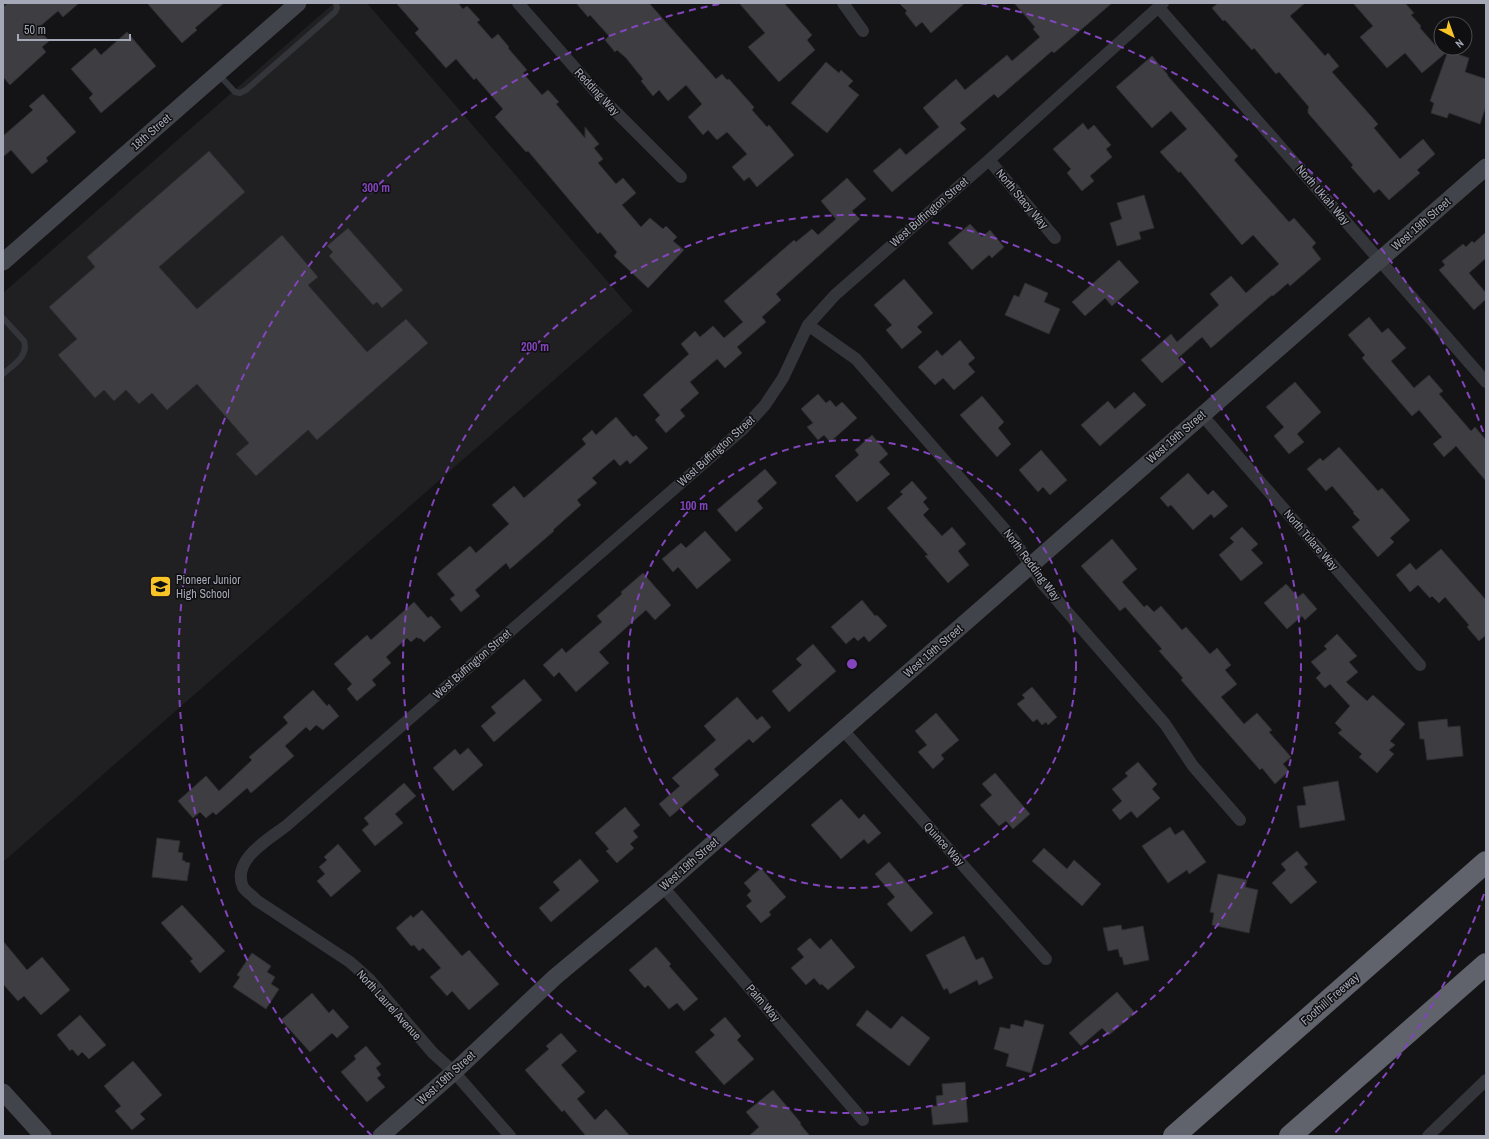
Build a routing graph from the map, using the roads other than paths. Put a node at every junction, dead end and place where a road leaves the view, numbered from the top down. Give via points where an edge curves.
1 (298, 3) edge
2 (336, 3) edge
3 (518, 3) edge
4 (843, 3) edge
5 (1161, 5) edge
6 (863, 31) dead end
7 (218, 74) junction
8 (989, 160) junction
9 (1486, 167) edge
10 (681, 177) dead end
11 (1055, 238) dead end
12 (1380, 260) junction
13 (3, 262) edge
14 (4, 320) edge
15 (808, 325) junction
16 (4, 371) edge
17 (1486, 382) edge
18 (1202, 415) junction
19 (1030, 565) junction
20 (1420, 665) dead end
21 (843, 730) junction
22 (1240, 820) dead end
23 (1486, 862) edge
24 (241, 873) joint
25 (663, 887) junction
26 (1046, 959) dead end
27 (1486, 964) edge
28 (454, 1072) junction
29 (1486, 1080) edge
30 (3, 1092) edge
31 (863, 1120) dead end
32 (42, 1136) edge
33 (381, 1136) edge
34 (510, 1136) edge
35 (1174, 1136) edge
36 (1290, 1136) edge
37 (1428, 1136) edge

1 - 7 main road, 18th Street
2 - 7 lane via 335,12 246,90 235,92
3 - 10 street, Redding Way via 596,92
4 - 6 street
5 - 8 street, West Buffington Street
5 - 12 street, North Ukiah Way
7 - 13 main road, 18th Street
8 - 11 street, North Stacy Way
8 - 15 street, West Buffington Street via 835,295
9 - 12 main road, West 19th Street
12 - 17 street, North Ukiah Way
12 - 18 main road, West 19th Street
14 - 16 lane via 24,341 25,346 25,352 20,358
15 - 19 street, North Redding Way via 856,359 1014,540
15 - 24 street, West Buffington Street via 783,378 765,405 743,429 286,826 258,847 245,860
18 - 19 main road, West 19th Street
18 - 20 street, North Tulare Way
19 - 21 main road, West 19th Street
19 - 22 street, North Redding Way via 1042,583 1164,724 1193,766
21 - 25 main road, West 19th Street
21 - 26 street, Quince Way
23 - 35 highway, Foothill Freeway
24 - 28 street, North Laurel Avenue via 243,888 256,900 350,962 369,979 433,1054
25 - 28 main road, West 19th Street via 555,977
25 - 31 street, Palm Way
27 - 36 highway
28 - 33 main road, West 19th Street
28 - 34 street, North Laurel Avenue
29 - 37 street
30 - 32 main road

